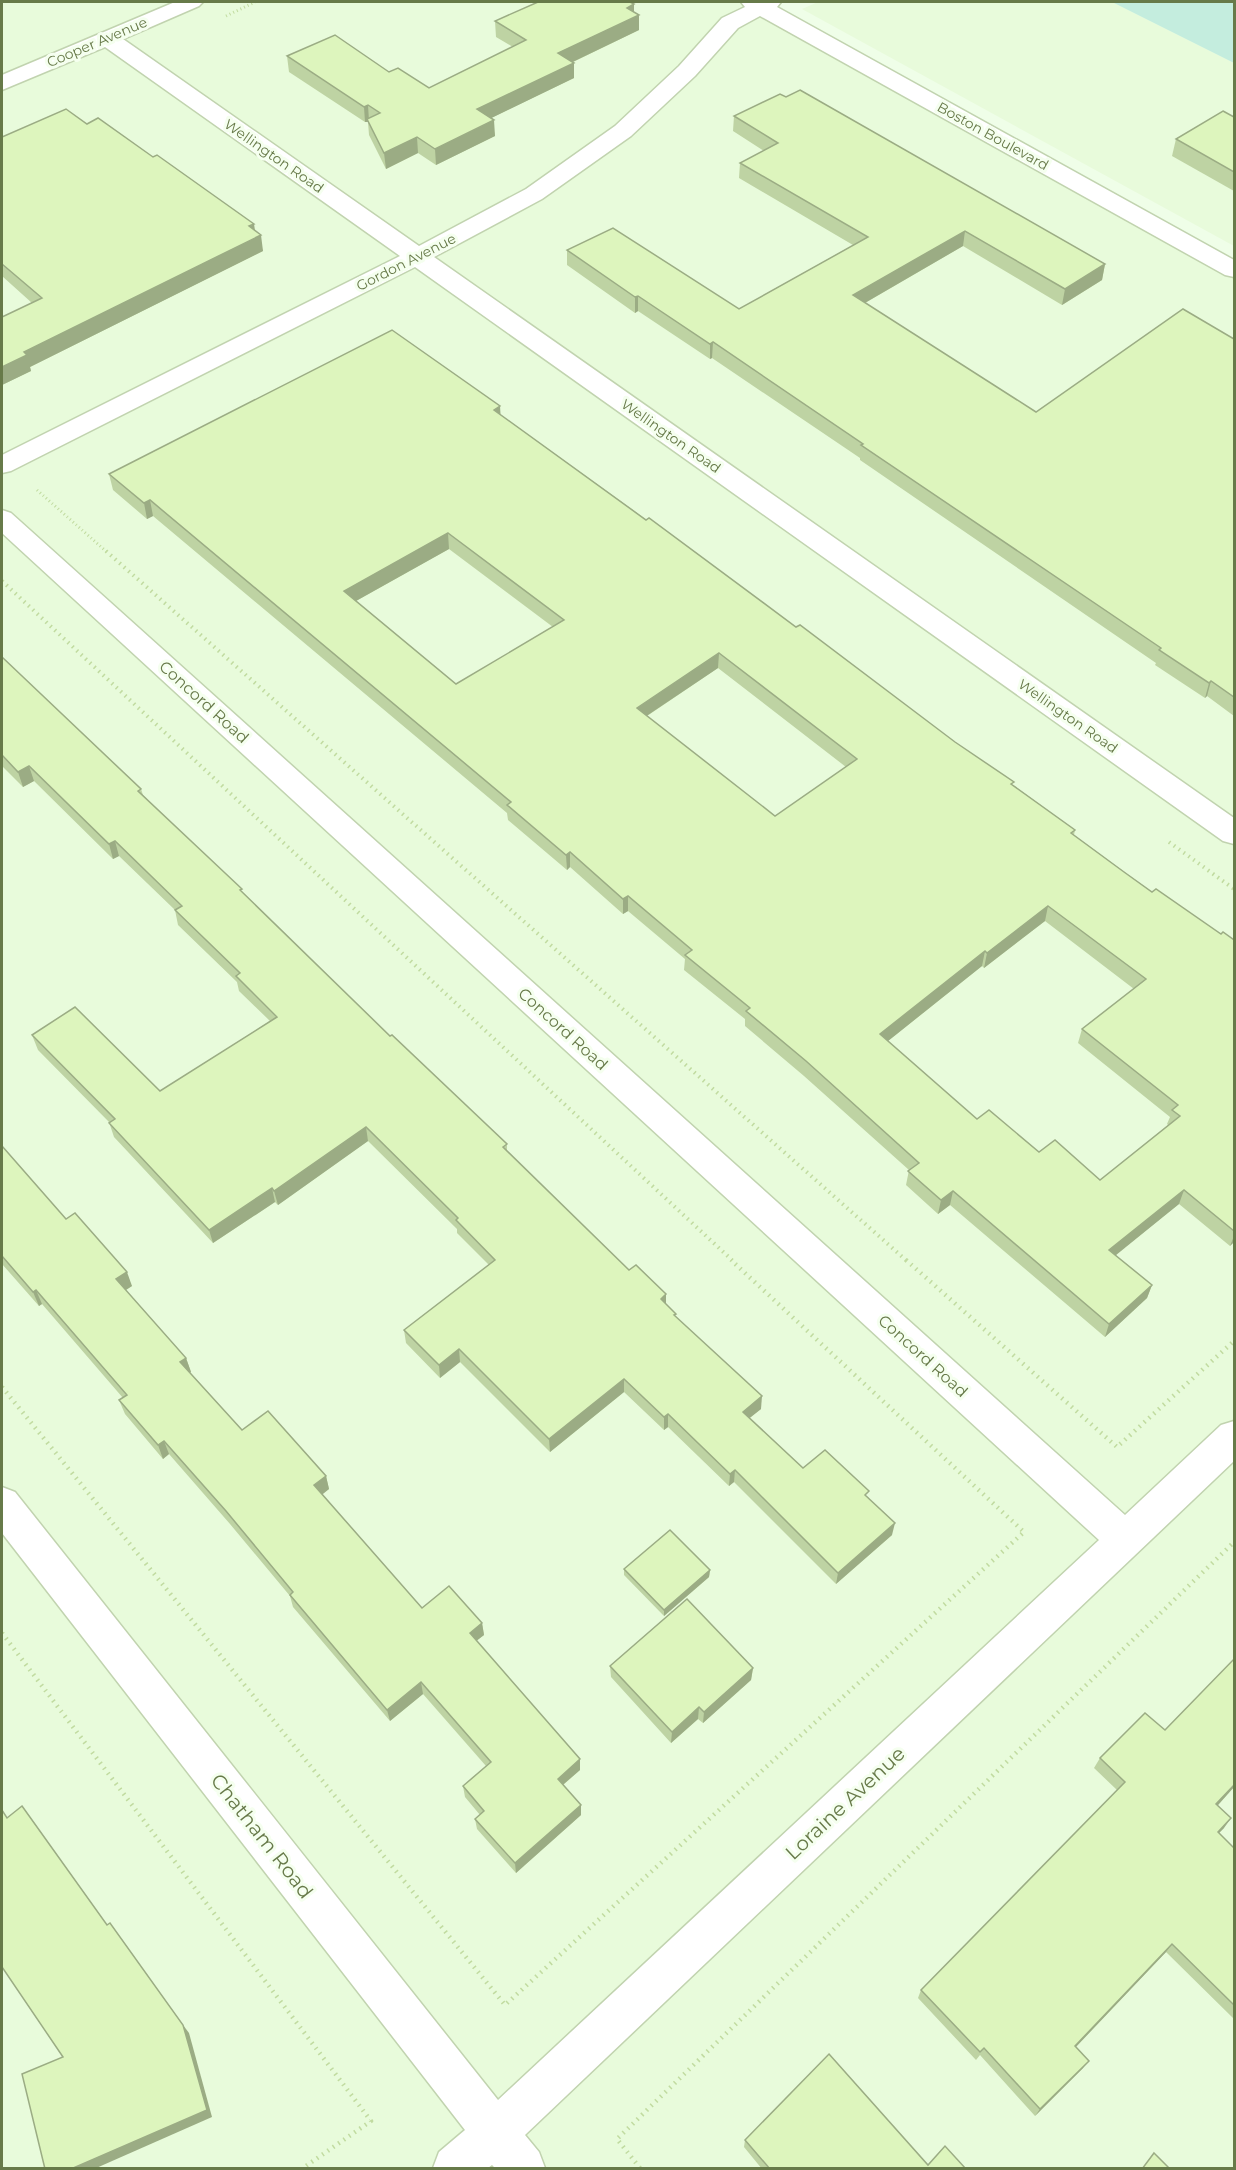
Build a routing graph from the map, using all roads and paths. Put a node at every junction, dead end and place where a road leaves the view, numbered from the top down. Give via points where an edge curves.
1 (192, 2) edge
2 (255, 2) edge
3 (761, 3) edge
4 (226, 16) dead end
5 (107, 38) junction
6 (2, 83) edge
7 (417, 257) junction
8 (1234, 270) edge
9 (2, 465) edge
10 (33, 486) dead end
11 (2, 519) edge
12 (2, 581) edge
13 (1234, 833) edge
14 (1234, 1341) edge
15 (2, 1387) edge
16 (1234, 1437) edge
17 (2, 1504) edge
18 (1125, 1539) junction
19 (1234, 1542) edge
20 (2, 1633) edge
21 (495, 2133) junction
22 (303, 2169) edge
23 (455, 2169) edge
24 (524, 2169) edge
25 (640, 2169) edge

1 - 5 street, Cooper Avenue
2 - 4 path
3 - 7 street, Gordon Avenue via 730,23 687,71 623,131 534,194
3 - 8 street, Boston Boulevard
5 - 6 street, Cooper Avenue
5 - 7 street, Wellington Road
7 - 9 street, Gordon Avenue
7 - 13 street, Wellington Road
10 - 14 path via 1117,1447
11 - 18 street, Concord Road
12 - 15 path via 1024,1532 505,2005
16 - 18 street, Loraine Avenue
17 - 21 street, Chatham Road
18 - 21 street, Loraine Avenue
19 - 25 path via 617,2139
20 - 22 path via 371,2121
21 - 23 street, Loraine Avenue
21 - 24 street, Chatham Road

